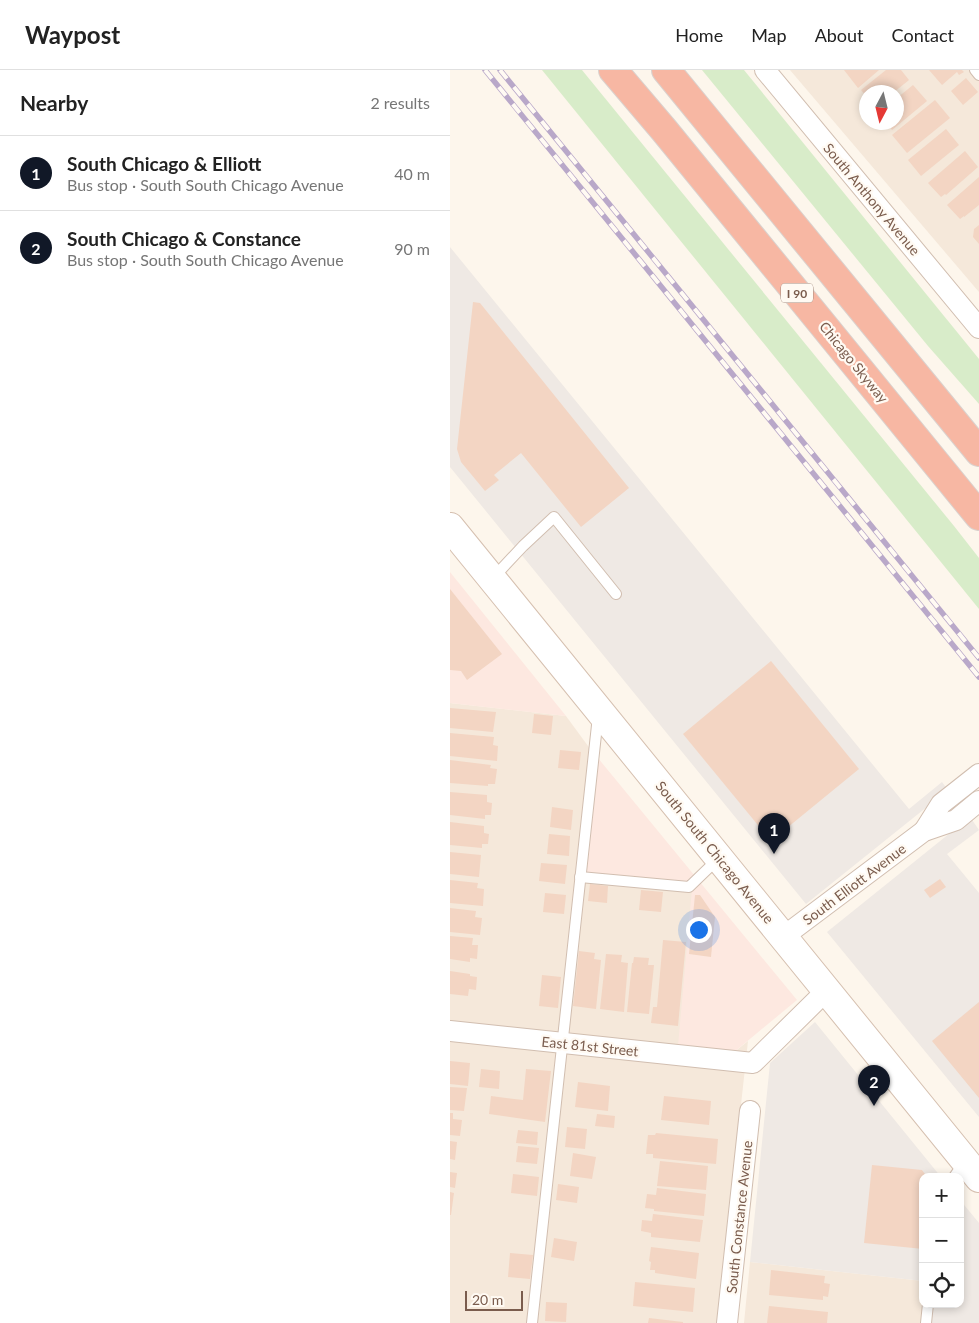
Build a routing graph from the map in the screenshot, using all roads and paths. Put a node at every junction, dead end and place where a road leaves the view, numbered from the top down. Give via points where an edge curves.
1 (613, 70) edge
2 (666, 70) edge
3 (765, 70) edge
4 (974, 70) edge
5 (979, 76) edge
6 (979, 328) edge
7 (979, 452) edge
8 (979, 516) edge
9 (450, 526) edge
10 (493, 578) junction
11 (616, 594) dead end
12 (599, 707) junction
13 (979, 774) edge
14 (979, 801) edge
15 (924, 831) junction
16 (719, 858) junction
17 (580, 877) junction
18 (783, 937) junction
19 (827, 990) junction
20 (450, 1031) edge
21 (562, 1043) junction
22 (750, 1111) dead end
23 (966, 1172) edge
24 (928, 1308) edge
25 (532, 1323) edge
26 (727, 1323) edge
27 (926, 1323) edge

1 - 8 highway, Chicago Skyway / I 90
2 - 7 highway
3 - 6 street, South Anthony Avenue
4 - 5 lane
9 - 10 main road, South South Chicago Avenue
10 - 11 lane via 554,517
10 - 12 main road, South South Chicago Avenue
12 - 16 main road, South South Chicago Avenue
12 - 17 lane
13 - 15 street, South Elliott Avenue via 941,804
14 - 15 street, South Elliott Avenue via 956,820
15 - 18 street, South Elliott Avenue
16 - 17 lane via 688,887
16 - 18 main road, South South Chicago Avenue
17 - 21 lane
18 - 19 main road, South South Chicago Avenue
19 - 21 street, East 81st Street via 753,1063
19 - 23 main road, South South Chicago Avenue
20 - 21 street, East 81st Street
21 - 25 lane
22 - 26 street, South Constance Avenue
24 - 27 lane

